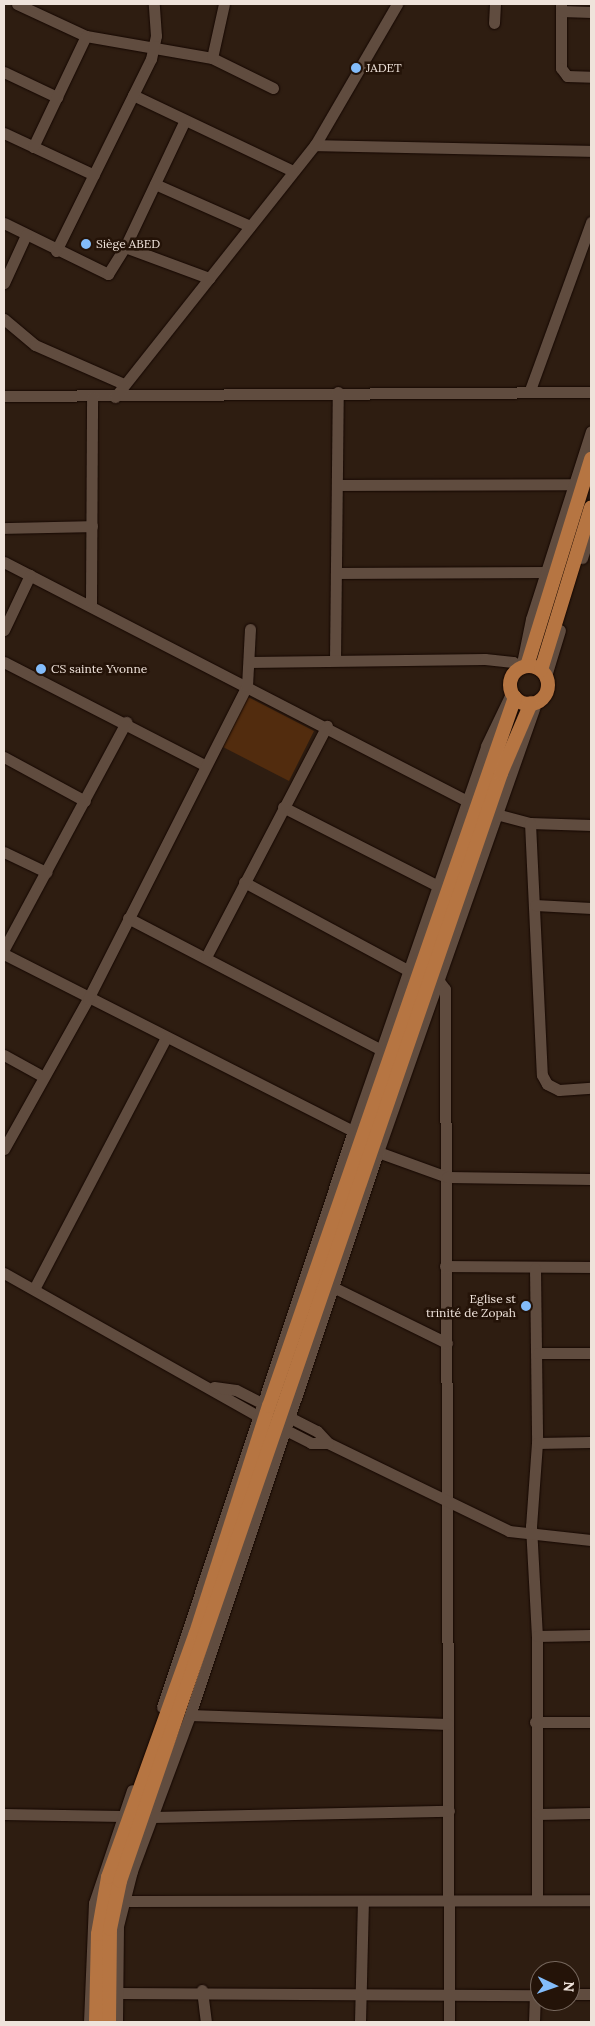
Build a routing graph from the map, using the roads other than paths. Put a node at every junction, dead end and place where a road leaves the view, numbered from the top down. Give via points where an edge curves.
1 (17, 4) edge
2 (154, 4) edge
3 (224, 4) edge
4 (397, 4) edge
5 (495, 4) edge
6 (561, 8) edge
7 (591, 12) edge
8 (494, 23) dead end
9 (86, 36) junction
10 (154, 48) junction
11 (212, 58) junction
12 (4, 72) edge
13 (591, 77) edge
14 (273, 88) dead end
15 (133, 95) junction
16 (57, 97) junction
17 (185, 120) junction
18 (4, 133) edge
19 (314, 145) junction
20 (33, 147) junction
21 (591, 152) edge
22 (293, 171) junction
23 (94, 175) junction
24 (155, 184) junction
25 (591, 222) edge
26 (4, 223) edge
27 (250, 226) junction
28 (26, 235) junction
29 (125, 247) junction
30 (56, 251) junction
31 (209, 278) junction
32 (4, 283) edge
33 (4, 319) edge
34 (124, 384) junction
35 (530, 390) junction
36 (338, 392) junction
37 (591, 392) edge
38 (4, 396) edge
39 (92, 397) junction
40 (115, 397) junction
41 (591, 431) edge
42 (591, 459) edge
43 (574, 484) junction
44 (337, 485) junction
45 (591, 507) edge
46 (92, 526) junction
47 (4, 528) edge
48 (591, 531) edge
49 (4, 562) edge
50 (544, 572) junction
51 (337, 573) junction
52 (30, 575) junction
53 (91, 603) junction
54 (250, 629) dead end
55 (4, 630) edge
56 (335, 660) junction
57 (4, 662) edge
58 (249, 662) junction
59 (524, 667) junction
60 (543, 673) junction
61 (247, 686) junction
62 (513, 695) junction
63 (533, 703) junction
64 (126, 722) junction
65 (327, 726) junction
66 (4, 757) edge
67 (204, 765) junction
68 (85, 801) junction
69 (467, 801) junction
70 (283, 807) junction
71 (496, 814) junction
72 (530, 824) junction
73 (591, 825) edge
74 (4, 852) edge
75 (46, 872) junction
76 (244, 882) junction
77 (438, 886) junction
78 (535, 905) junction
79 (591, 908) edge
80 (128, 918) junction
81 (4, 949) edge
82 (4, 954) edge
83 (206, 957) junction
84 (409, 971) junction
85 (439, 981) junction
86 (88, 999) junction
87 (166, 1038) junction
88 (382, 1050) junction
89 (4, 1055) edge
90 (42, 1076) junction
91 (591, 1088) edge
92 (353, 1131) junction
93 (4, 1149) edge
94 (378, 1152) junction
95 (447, 1178) junction
96 (591, 1178) edge
97 (445, 1266) junction
98 (591, 1267) edge
99 (535, 1268) junction
100 (4, 1273) edge
101 (333, 1287) junction
102 (34, 1290) junction
103 (447, 1344) junction
104 (538, 1353) junction
105 (591, 1354) edge
106 (273, 1416) junction
107 (591, 1442) edge
108 (536, 1443) junction
109 (449, 1500) junction
110 (532, 1533) junction
111 (591, 1540) edge
112 (591, 1635) edge
113 (537, 1636) junction
114 (190, 1715) junction
115 (535, 1722) junction
116 (591, 1722) edge
117 (448, 1724) junction
118 (449, 1811) junction
119 (591, 1813) edge
120 (4, 1814) edge
121 (538, 1814) junction
122 (122, 1816) junction
123 (153, 1817) junction
124 (537, 1900) junction
125 (591, 1900) edge
126 (123, 1901) junction
127 (363, 1903) junction
128 (447, 1903) junction
129 (202, 1990) junction
130 (360, 1992) junction
131 (117, 1993) junction
132 (450, 1993) junction
133 (530, 1995) edge
134 (89, 2022) edge
135 (96, 2022) edge
136 (109, 2022) edge
137 (117, 2022) edge
138 (206, 2022) edge
139 (360, 2022) edge
140 (449, 2022) edge

1 - 9 street
2 - 10 street
3 - 11 street
4 - 19 street
5 - 8 street
6 - 7 street
6 - 13 street via 561,68 567,76
9 - 10 street
9 - 16 street
10 - 11 street
10 - 15 street
11 - 14 street
12 - 16 street
15 - 17 street
15 - 23 street
16 - 20 street
17 - 22 street
17 - 24 street
18 - 20 street
19 - 21 street
19 - 22 street
20 - 23 street
22 - 27 street
23 - 30 street
24 - 27 street
24 - 29 street
25 - 35 street
26 - 28 street
27 - 31 street
28 - 30 street
28 - 32 street
29 - 30 street via 108,274
29 - 31 street
31 - 34 street
33 - 34 street via 35,345
34 - 40 street
35 - 36 street
35 - 37 street
36 - 40 street
36 - 44 street
38 - 39 street
39 - 40 street
39 - 46 street
41 - 43 street
42 - 59 main road
43 - 44 street
43 - 50 street
44 - 51 street
45 - 60 main road
46 - 47 street
46 - 53 street
48 - 60 street
49 - 52 street
50 - 51 street
50 - 59 street
51 - 56 street
52 - 53 street
52 - 55 street
53 - 61 street
54 - 58 street
56 - 58 street
56 - 59 street via 485,659 513,662
57 - 64 street
58 - 61 street
59 - 60 main road
59 - 62 main road via 512,676
60 - 63 main road via 546,692
61 - 65 street
61 - 67 street
62 - 63 main road
62 - 69 street
62 - 106 main road
63 - 71 street
63 - 106 main road via 501,773
64 - 67 street
64 - 68 street
65 - 69 street
65 - 70 street
66 - 68 street
67 - 80 street
68 - 75 street
69 - 77 street
70 - 76 street
70 - 77 street
71 - 72 street
71 - 85 street
72 - 73 street
72 - 78 street
74 - 75 street
75 - 81 street
76 - 83 street
76 - 84 street
77 - 84 street
78 - 79 street
78 - 91 street via 542,1075 547,1084 559,1090
80 - 83 street
80 - 86 street
82 - 86 street
83 - 88 street
84 - 88 street
85 - 94 street
85 - 95 street via 445,989
86 - 87 street
86 - 90 street
87 - 92 street
87 - 102 street
88 - 92 street
89 - 90 street
90 - 93 street
92 - 106 street
94 - 95 street
94 - 101 street
95 - 96 street
95 - 97 street
97 - 99 street
97 - 103 street
98 - 99 street
99 - 104 street
100 - 102 street
101 - 103 street
101 - 106 street
102 - 106 street via 214,1387 236,1390
103 - 109 street
104 - 105 street
104 - 108 street
106 - 109 street via 311,1443 328,1443
106 - 114 street
106 - 122 street
106 - 135 main road via 108,1877 98,1934
106 - 136 main road via 114,1901
107 - 108 street
108 - 110 street
109 - 110 street via 510,1531
109 - 117 street
110 - 111 street
110 - 113 street
112 - 113 street
113 - 115 street
114 - 117 street
114 - 123 street
115 - 116 street
115 - 121 street
117 - 118 street
118 - 123 street
118 - 128 street
119 - 121 street
120 - 122 street
121 - 124 street
122 - 134 street via 94,1903
123 - 126 street
124 - 125 street
124 - 128 street
126 - 127 street
126 - 131 street via 118,1926
127 - 128 street
127 - 130 street
128 - 132 street
129 - 130 street
129 - 131 street
129 - 138 street
130 - 132 street
130 - 139 street
131 - 137 street
132 - 133 street
132 - 140 street

